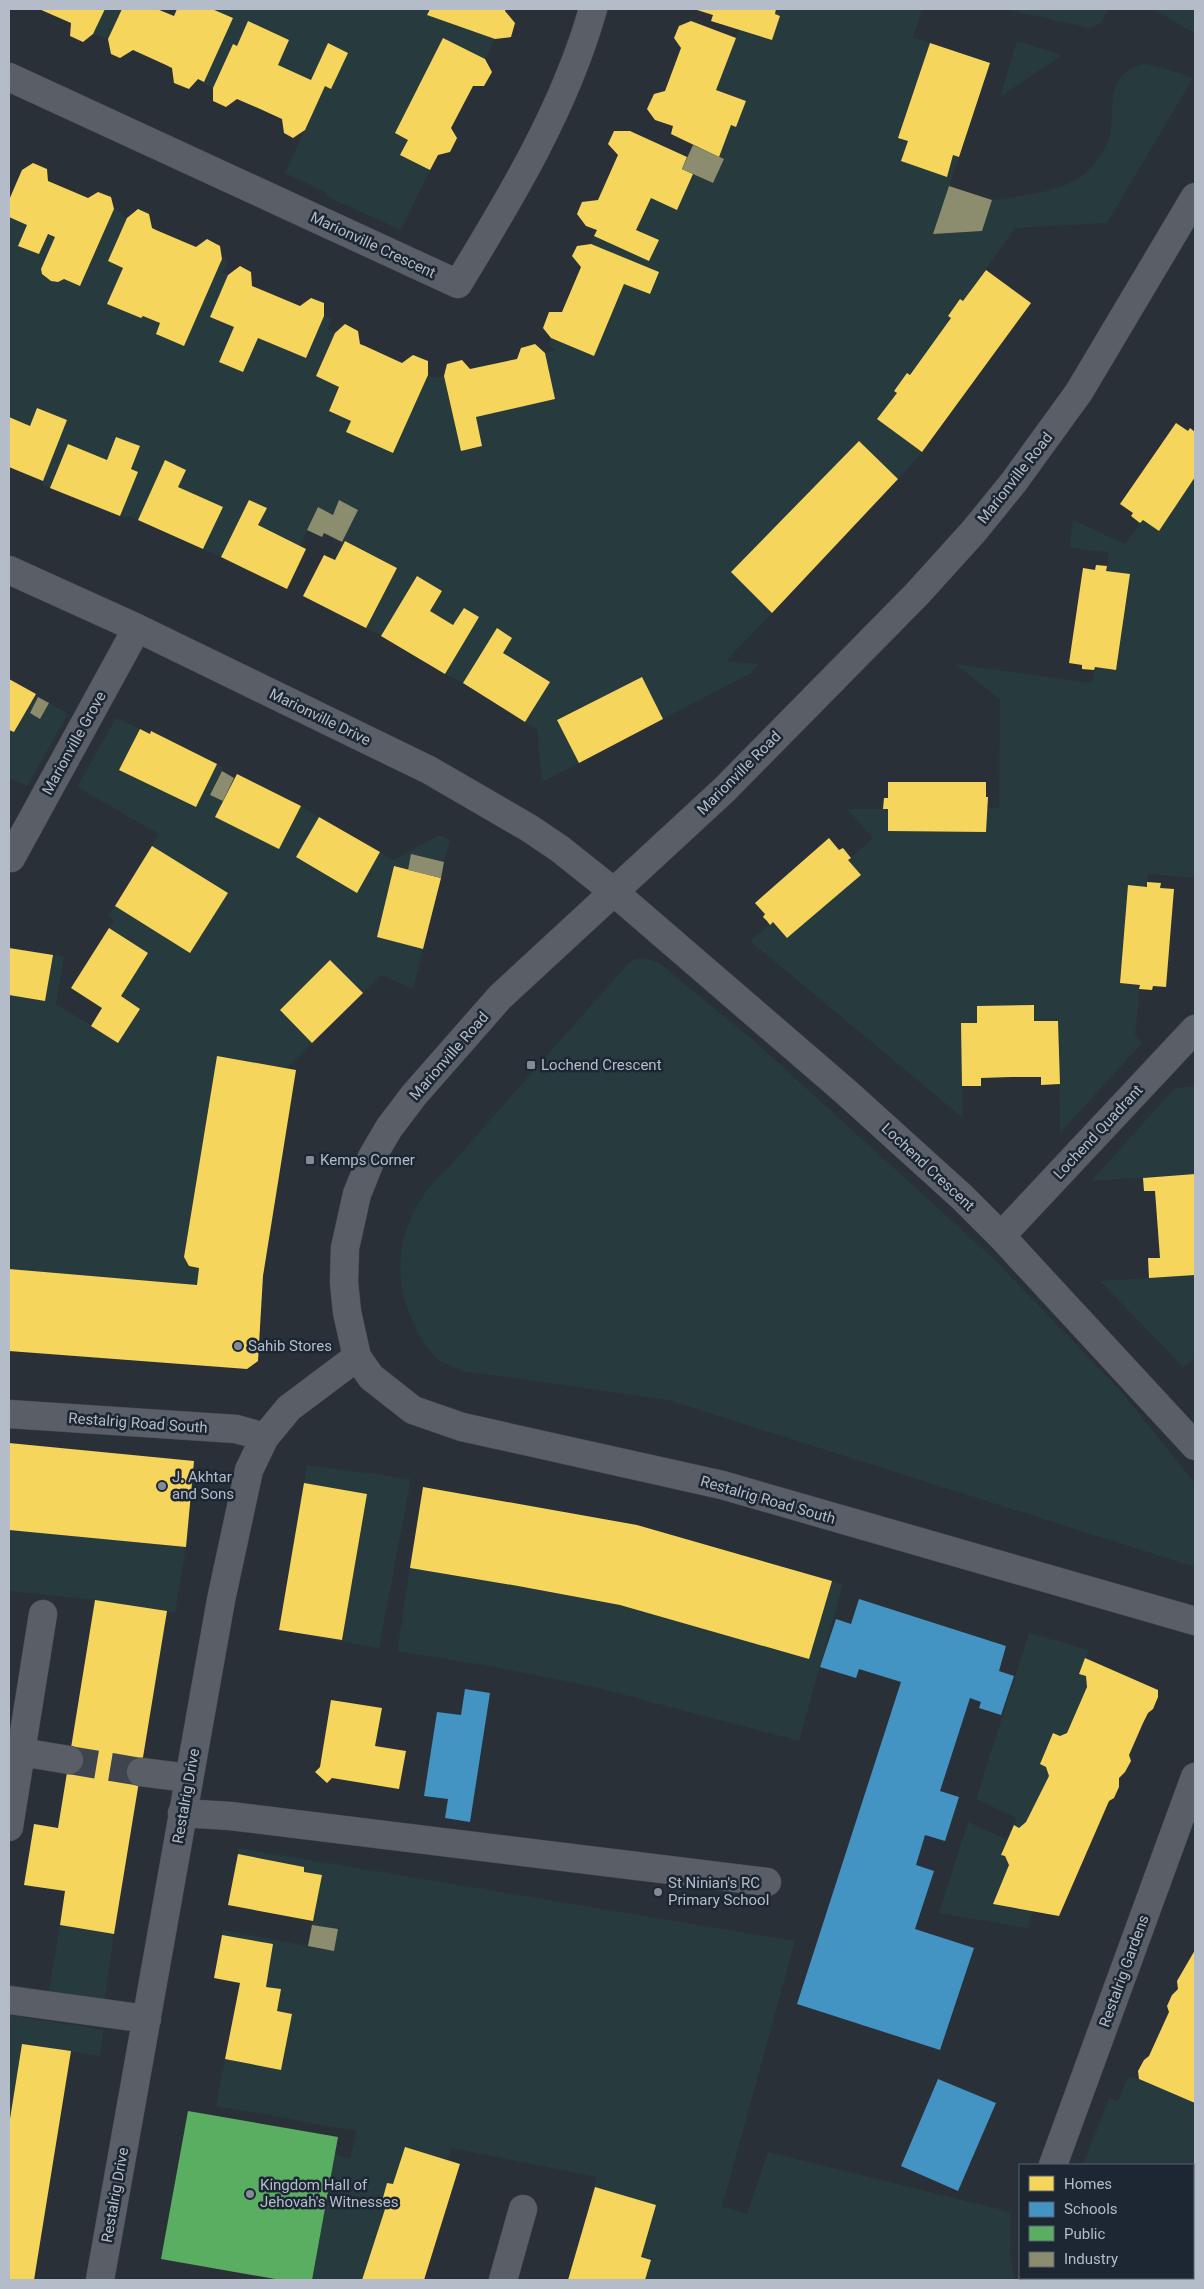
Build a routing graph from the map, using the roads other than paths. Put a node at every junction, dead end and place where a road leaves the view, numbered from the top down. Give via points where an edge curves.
1 (593, 9) edge
2 (9, 77) edge
3 (1195, 197) edge
4 (9, 570) edge
5 (137, 628) junction
6 (11, 858) dead end
7 (614, 892) junction
8 (1195, 1029) edge
9 (1001, 1236) junction
10 (357, 1357) junction
11 (9, 1414) edge
12 (265, 1437) junction
13 (1195, 1446) edge
14 (43, 1614) dead end
15 (1195, 1621) edge
16 (21, 1752) junction
17 (69, 1760) tunnel mouth
18 (141, 1772) tunnel mouth
19 (1195, 1777) edge
20 (188, 1778) junction
21 (182, 1813) junction
22 (9, 1827) edge
23 (767, 1882) dead end
24 (9, 2000) edge
25 (147, 2019) junction
26 (1053, 2164) edge
27 (523, 2209) dead end
28 (100, 2280) edge
29 (503, 2280) edge

1 - 2 street, Marionville Crescent via 541,140 458,284
3 - 7 street, Marionville Road via 1078,392 974,531 917,594 724,790
4 - 5 street, Marionville Drive
5 - 6 street, Marionville Grove
5 - 7 street, Marionville Drive via 429,770 529,828
7 - 9 street, Lochend Crescent via 846,1092
7 - 10 street, Marionville Road via 500,998 414,1095 372,1157 357,1194 345,1248 347,1312
8 - 9 street, Lochend Quadrant
9 - 13 street, Lochend Crescent
10 - 12 street, Restalrig Drive via 289,1408
10 - 15 street, Restalrig Road South via 371,1376 413,1410 462,1427 722,1486
11 - 12 street, Restalrig Road South via 236,1429
12 - 20 street, Restalrig Drive via 249,1470
14 - 16 street
16 - 17 street
16 - 22 street
18 - 20 street
19 - 26 street, Restalrig Gardens
20 - 21 street, Restalrig Drive
21 - 23 street via 230,1816
21 - 25 street, Restalrig Drive
24 - 25 street
25 - 28 street, Restalrig Drive
27 - 29 street

